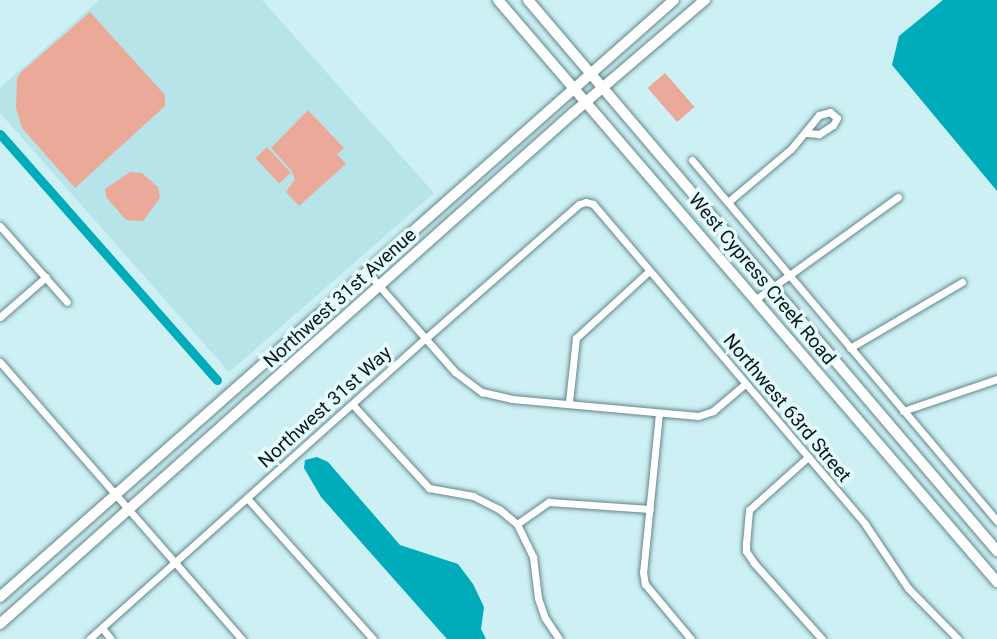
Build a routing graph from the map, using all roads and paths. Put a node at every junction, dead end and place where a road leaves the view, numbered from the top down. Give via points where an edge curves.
1 (498, 0) edge
2 (528, 0) edge
3 (674, 0) edge
4 (705, 0) edge
5 (593, 74) junction
6 (604, 87) junction
7 (576, 89) junction
8 (587, 101) junction
9 (807, 133) dead end
10 (692, 160) dead end
11 (898, 197) dead end
12 (586, 202) joint
13 (728, 202) junction
14 (0, 226) edge
15 (649, 271) junction
16 (368, 273) junction
17 (789, 274) junction
18 (46, 277) junction
19 (962, 282) dead end
20 (773, 286) junction
21 (380, 287) junction
22 (756, 299) junction
23 (67, 302) dead end
24 (0, 317) edge
25 (426, 338) junction
26 (850, 348) junction
27 (0, 362) edge
28 (997, 379) edge
29 (746, 384) junction
30 (569, 402) junction
31 (353, 405) junction
32 (904, 411) junction
33 (659, 413) junction
34 (808, 457) junction
35 (115, 495) junction
36 (247, 498) junction
37 (650, 509) junction
38 (128, 510) junction
39 (997, 521) edge
40 (517, 524) junction
41 (997, 551) edge
42 (174, 562) junction
43 (997, 582) edge
44 (0, 597) edge
45 (0, 624) edge
46 (102, 628) junction
47 (953, 637) edge
48 (89, 639) edge
49 (111, 639) edge
50 (242, 639) edge
51 (373, 639) edge
52 (559, 639) edge
53 (691, 639) edge
54 (822, 639) edge

1 - 7 main road, West Cypress Creek Road
2 - 5 main road, West Cypress Creek Road
3 - 5 main road, Northwest 31st Avenue
4 - 6 main road, Northwest 31st Avenue
5 - 6 main road, West Cypress Creek Road
5 - 7 main road, Northwest 31st Avenue
6 - 8 main road, Northwest 31st Avenue
6 - 20 main road, West Cypress Creek Road
7 - 8 main road, West Cypress Creek Road
7 - 16 main road, Northwest 31st Avenue
8 - 21 main road, Northwest 31st Avenue
8 - 22 main road, West Cypress Creek Road
9 - 13 street
10 - 13 street
11 - 17 street
12 - 15 street, Northwest 63rd Street via 593,204
12 - 25 street, Northwest 31st Way
13 - 17 street
14 - 18 street
15 - 29 street, Northwest 63rd Street
15 - 30 street via 576,338
16 - 21 street
16 - 35 main road, Northwest 31st Avenue
17 - 20 street
17 - 26 street
18 - 23 street
18 - 24 street
19 - 26 street
20 - 22 street
20 - 41 main road, West Cypress Creek Road
21 - 25 street
21 - 38 main road, Northwest 31st Avenue
22 - 43 main road, West Cypress Creek Road
25 - 30 street via 455,372 482,392 512,399
25 - 31 street, Northwest 31st Way
26 - 32 street
27 - 35 street
28 - 32 street
29 - 33 street via 706,415
29 - 34 street, Northwest 63rd Street
30 - 33 street
31 - 36 street, Northwest 31st Way
31 - 40 street via 429,488 472,496
32 - 39 street
33 - 37 street
34 - 47 street, Northwest 63rd Street via 865,524 908,588
34 - 54 street via 749,510 746,551
35 - 38 street
35 - 44 main road, Northwest 31st Avenue
36 - 42 street, Northwest 31st Way
36 - 51 street
37 - 40 street via 549,502
37 - 53 street via 645,584
38 - 42 street
38 - 45 main road, Northwest 31st Avenue
40 - 52 street via 534,557 545,618
42 - 46 street, Northwest 31st Way
42 - 50 street
46 - 48 street, Northwest 31st Way
46 - 49 street

